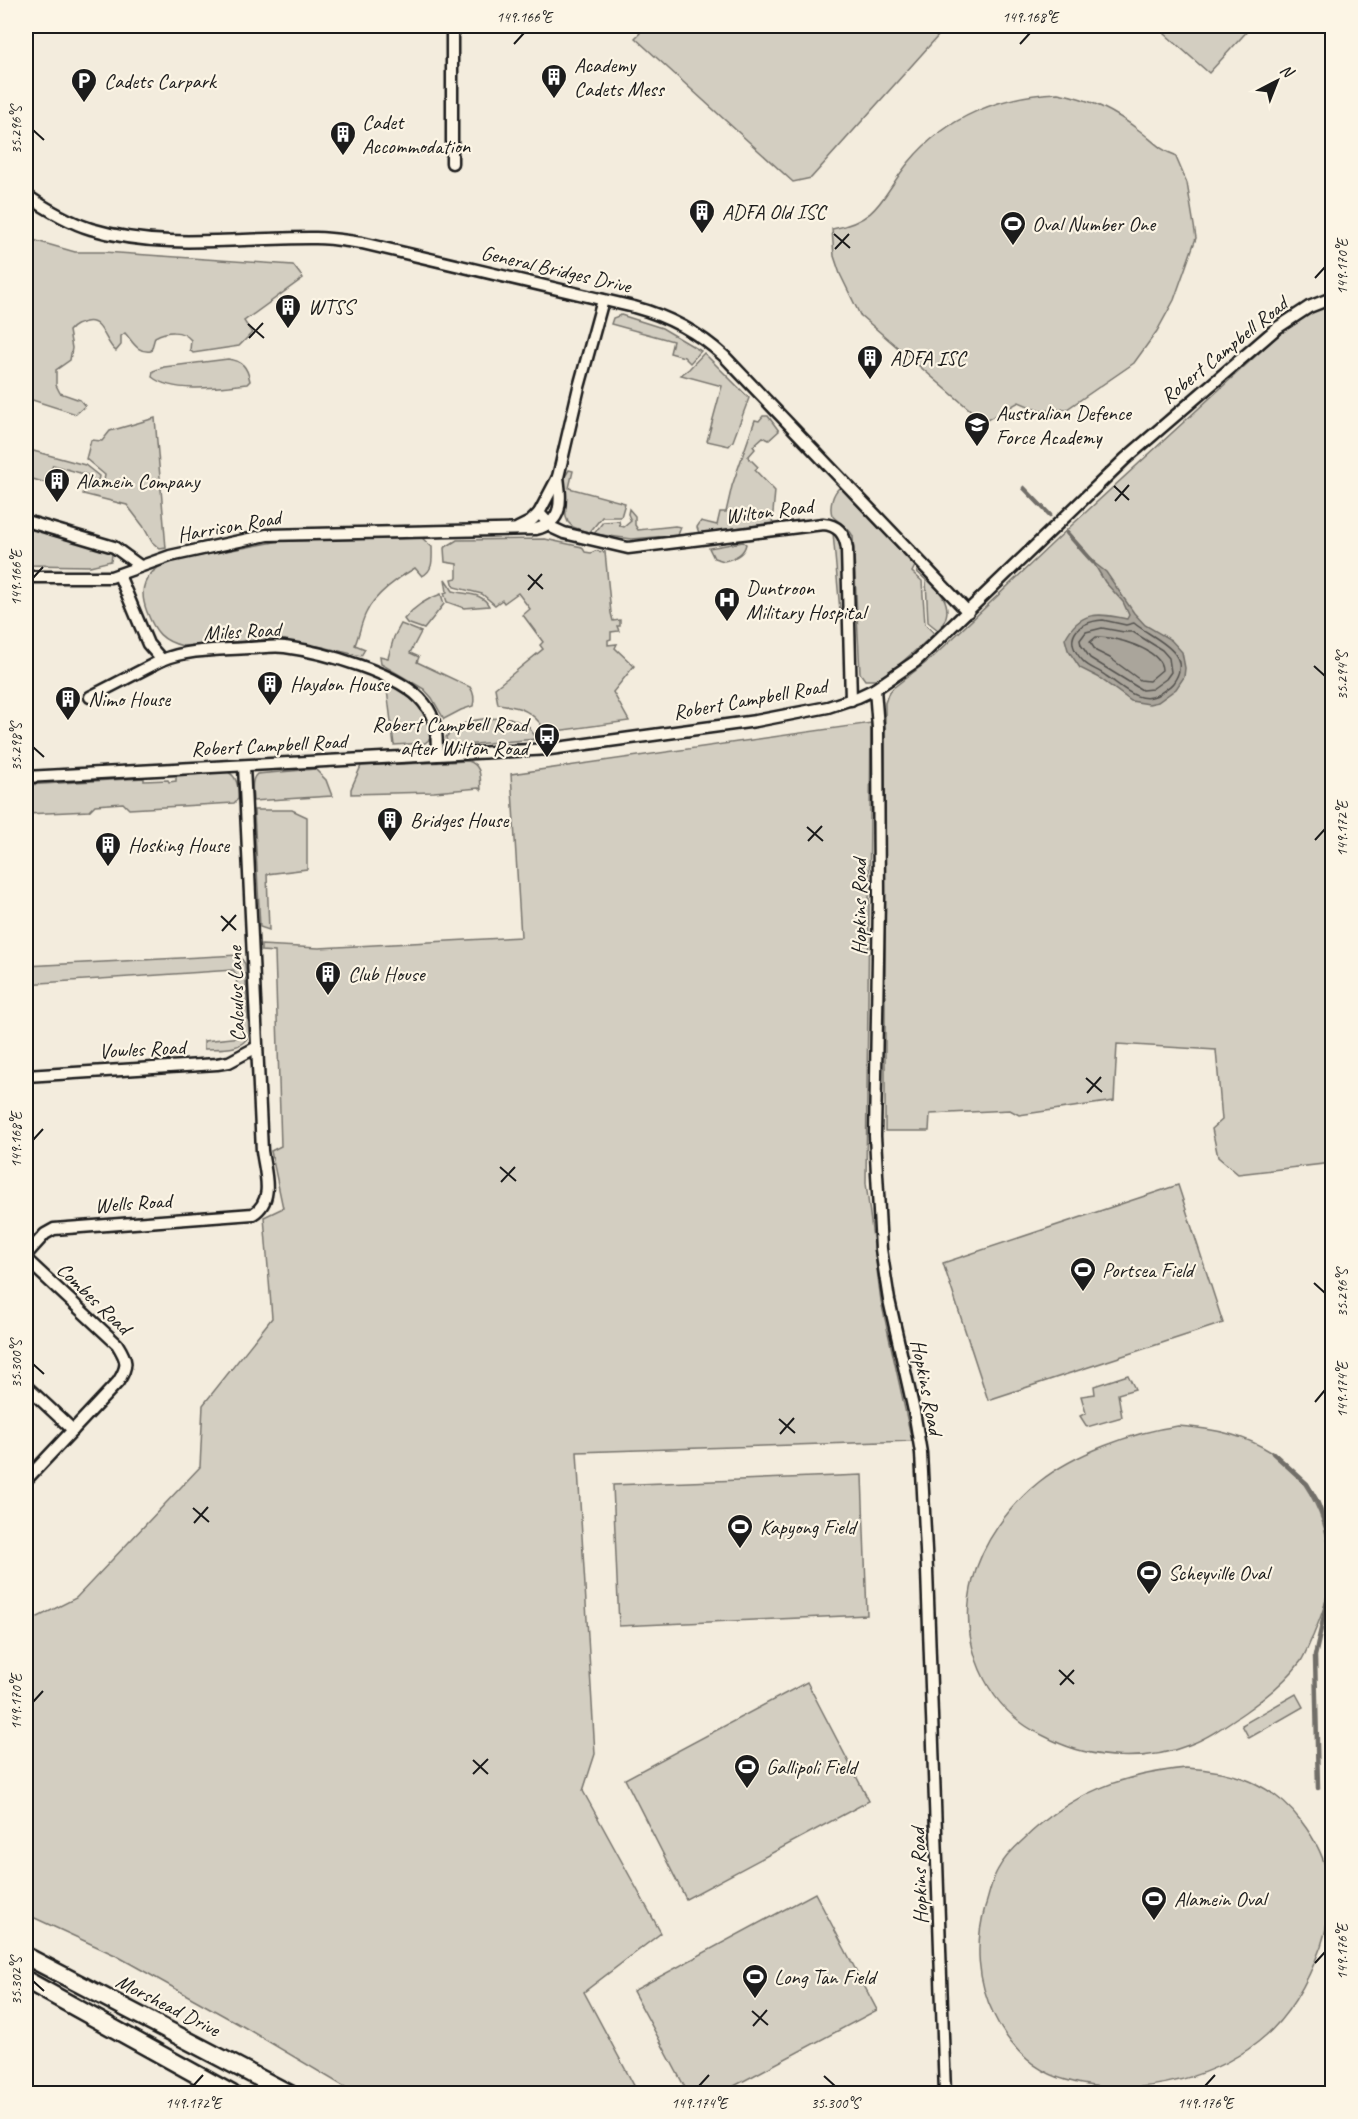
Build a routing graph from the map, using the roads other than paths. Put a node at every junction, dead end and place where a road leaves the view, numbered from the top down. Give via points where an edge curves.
1 (452, 26) edge
2 (452, 163) dead end
3 (26, 195) edge
4 (1332, 298) edge
5 (603, 300) junction
6 (558, 477) junction
7 (539, 513) junction
8 (26, 521) edge
9 (549, 524) junction
10 (514, 530) junction
11 (140, 566) junction
12 (119, 575) junction
13 (26, 577) edge
14 (968, 612) junction
15 (162, 660) junction
16 (875, 689) junction
17 (90, 697) dead end
18 (852, 700) junction
19 (437, 755) junction
20 (244, 766) junction
21 (26, 777) edge
22 (257, 1047) junction
23 (26, 1076) edge
24 (253, 1214) joint
25 (26, 1257) edge
26 (26, 1386) edge
27 (73, 1430) junction
28 (26, 1480) edge
29 (26, 1956) edge
30 (26, 1980) edge
31 (232, 2094) edge
32 (290, 2094) edge
33 (945, 2094) edge

1 - 2 street
3 - 5 street, General Bridges Drive via 88,229 128,238 174,242 318,237 362,243
4 - 14 street, Robert Campbell Road via 1309,307 1251,350 1125,459
5 - 6 street
5 - 14 street, General Bridges Drive via 666,318 717,350
6 - 7 street
6 - 9 street via 559,509
7 - 9 street, Wilton Road
7 - 10 street
8 - 11 street via 114,547
9 - 10 street, Harrison Road
9 - 18 street, Wilton Road via 564,533 628,548 823,524 833,526 842,533 847,549
10 - 11 street, Harrison Road via 267,535
11 - 12 street, Harrison Road
12 - 13 street, Harrison Road
12 - 15 street via 148,644
14 - 16 street, Robert Campbell Road via 916,661
15 - 17 street, Miles Road
15 - 19 street, Miles Road via 200,652 283,646 366,668 406,687 423,700 435,723
16 - 18 street, Robert Campbell Road
16 - 33 street, Hopkins Road via 879,898 875,1136 881,1249 921,1453
18 - 19 street, Robert Campbell Road via 807,712 695,729 542,749
19 - 20 street, Robert Campbell Road
20 - 21 street, Robert Campbell Road
20 - 22 street, Calculus Lane
22 - 23 street, Vowles Road via 229,1062
22 - 24 street, Calculus Lane via 268,1194 261,1209
24 - 25 street, Wells Road via 62,1227 45,1234
25 - 27 street, Combes Road via 117,1344 125,1357 126,1370 118,1382
26 - 27 street
27 - 28 street
29 - 32 main road, Morshead Drive
30 - 31 main road

